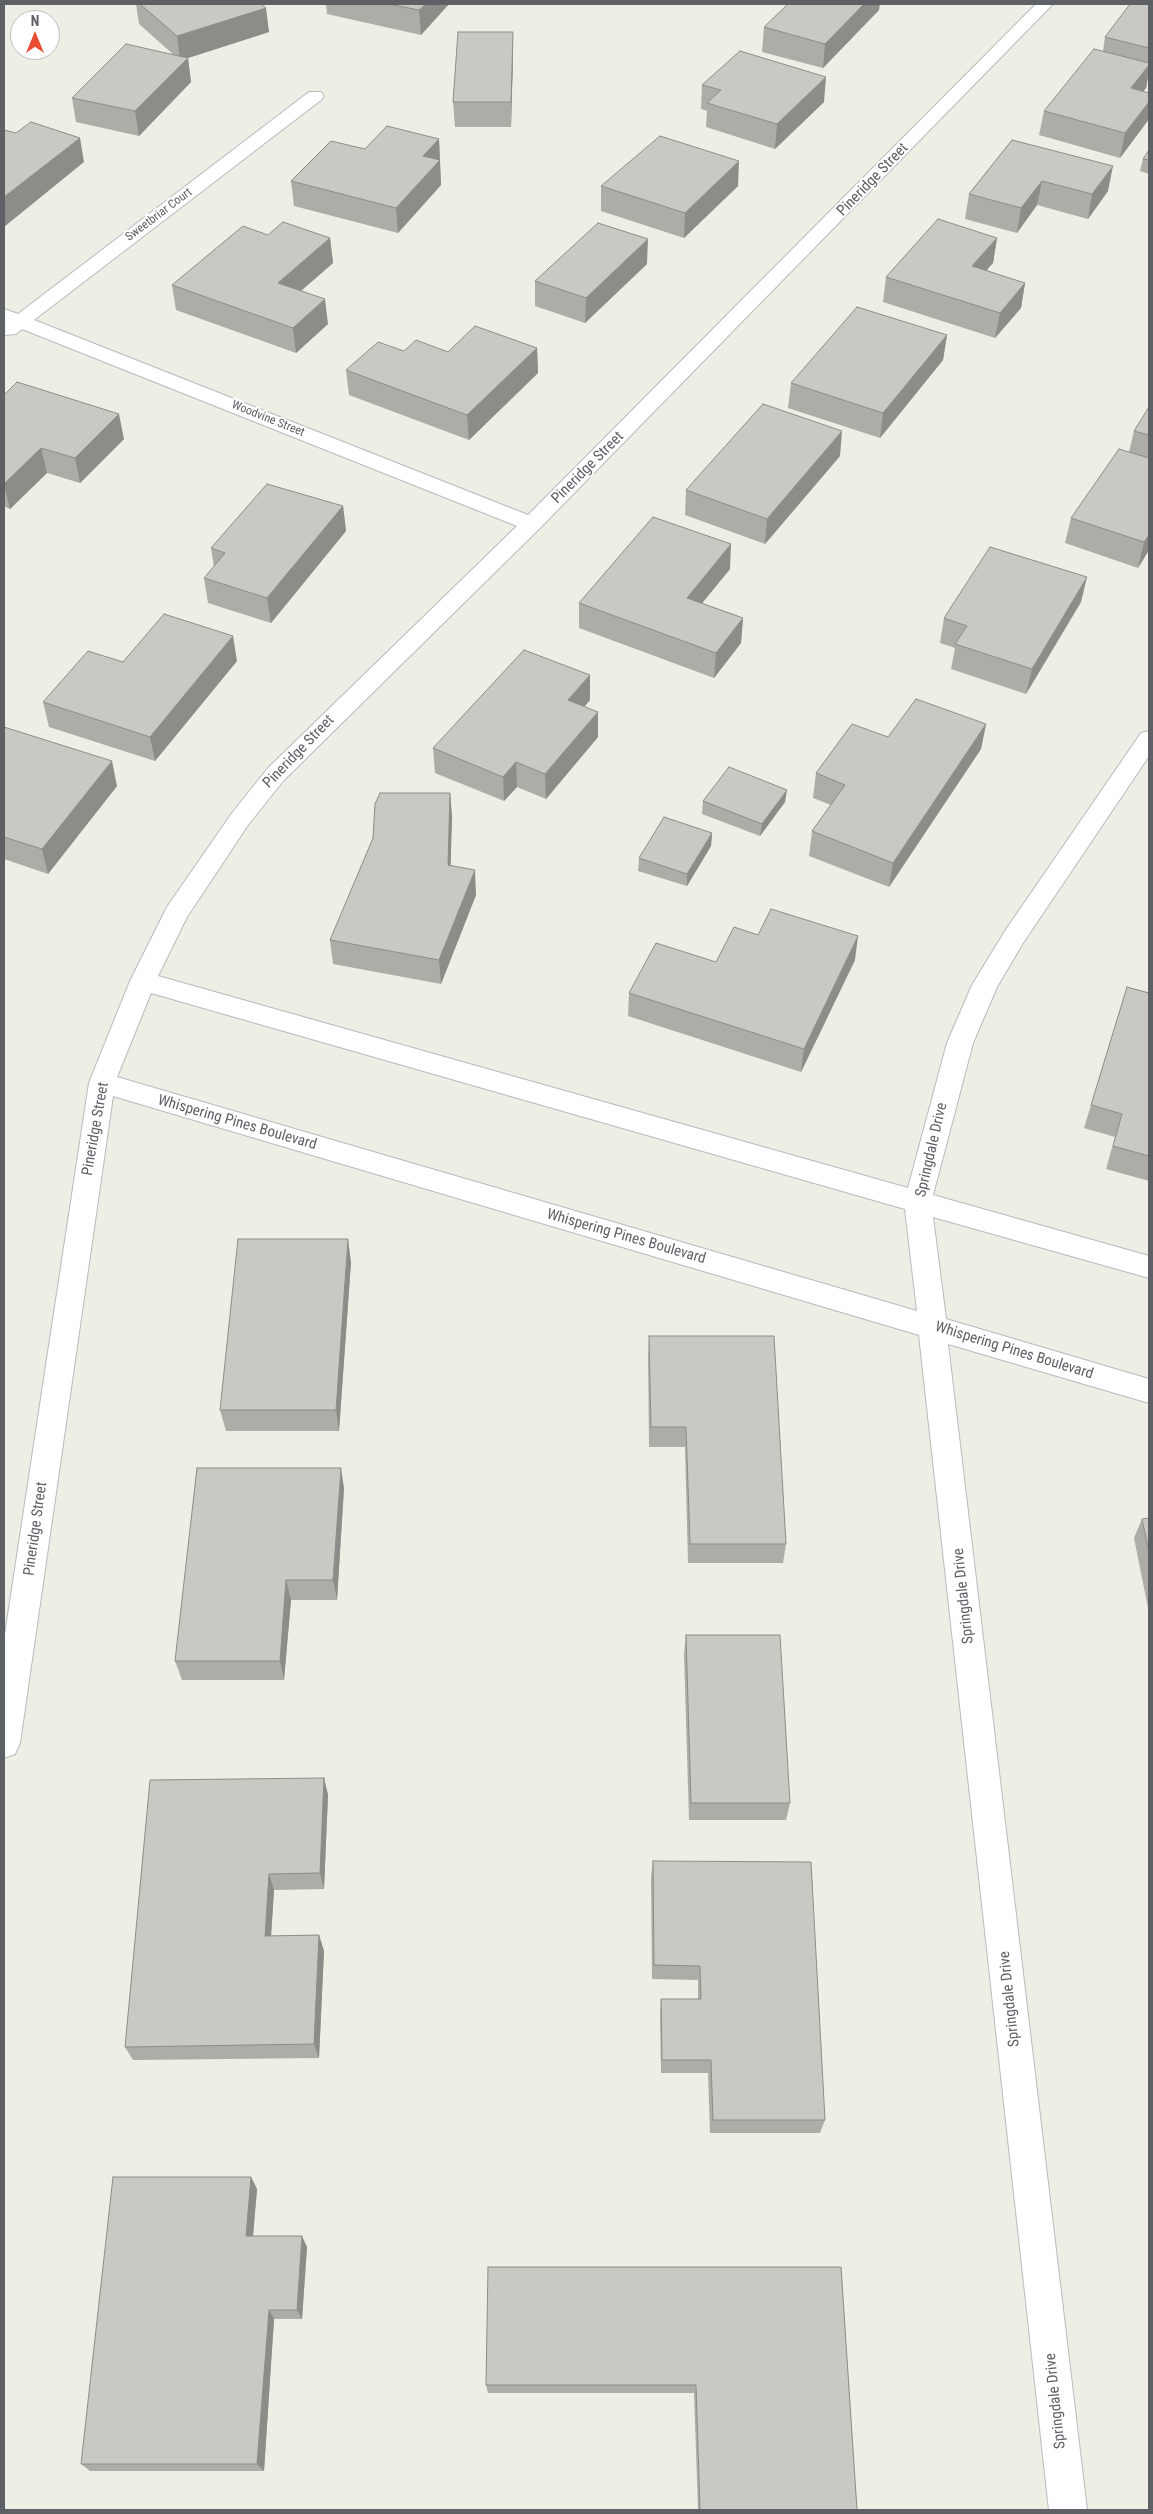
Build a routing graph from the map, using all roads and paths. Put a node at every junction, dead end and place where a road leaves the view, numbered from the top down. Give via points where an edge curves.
1 (1045, 4) edge
2 (315, 96) dead end
3 (12, 318) edge
4 (4, 334) edge
5 (531, 524) junction
6 (1149, 739) edge
7 (143, 981) junction
8 (102, 1083) junction
9 (918, 1201) junction
10 (1149, 1267) edge
11 (934, 1327) junction
12 (1149, 1391) edge
13 (4, 1743) edge
14 (1068, 2510) edge

1 - 5 street, Pineridge Street
2 - 3 street, Sweetbriar Court
3 - 4 street, Sweetbriar Court
3 - 5 street, Woodvine Street
5 - 7 street, Pineridge Street via 276,774 240,819 176,913
6 - 9 street, Springdale Drive via 1014,937 986,985 960,1043
7 - 8 street, Pineridge Street
7 - 9 street
8 - 11 street, Whispering Pines Boulevard
8 - 13 street, Pineridge Street
9 - 10 street
9 - 11 street, Springdale Drive
11 - 12 street, Whispering Pines Boulevard
11 - 14 street, Springdale Drive

